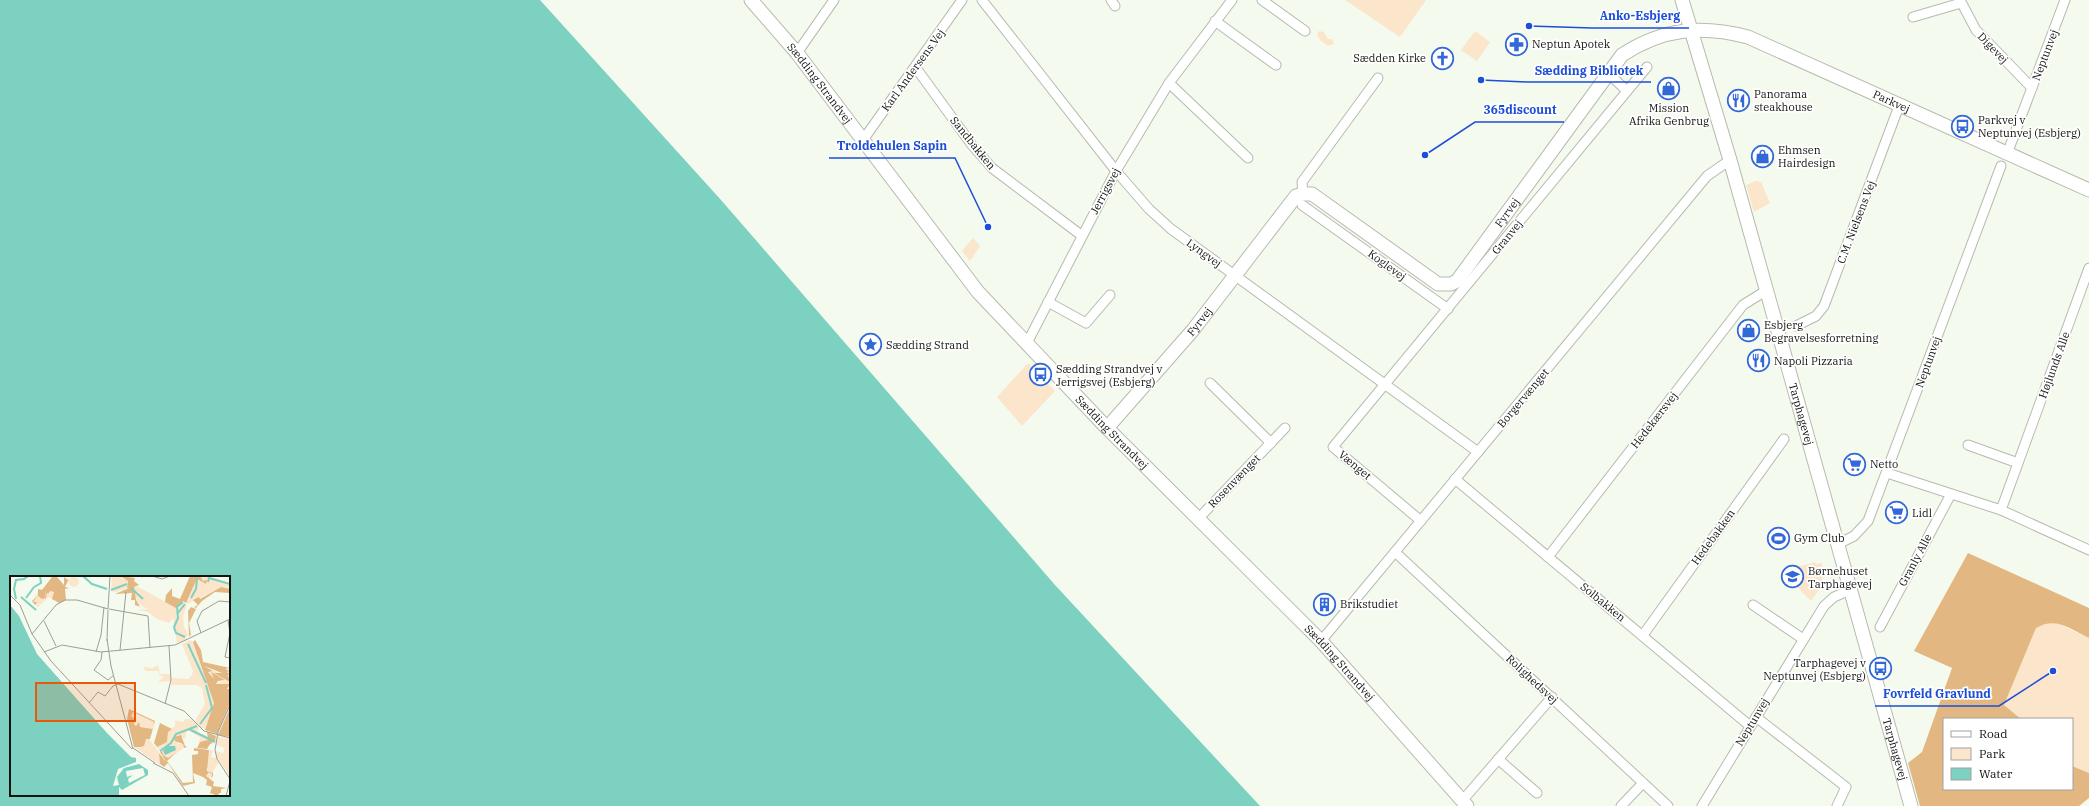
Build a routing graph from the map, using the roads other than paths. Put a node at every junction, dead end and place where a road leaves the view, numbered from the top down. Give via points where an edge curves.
1 (751, 0) edge
2 (834, 0) edge
3 (962, 0) edge
4 (982, 0) edge
5 (1232, 0) edge
6 (1262, 0) edge
7 (1682, 0) edge
8 (2065, 0) edge
9 (1961, 1) edge
10 (1913, 17) dead end
11 (1215, 21) junction
12 (1691, 30) junction
13 (1305, 31) dead end
14 (797, 53) junction
15 (1276, 65) dead end
16 (1647, 66) dead end
17 (916, 68) junction
18 (1608, 74) junction
19 (1378, 78) dead end
20 (1169, 83) junction
21 (2032, 88) junction
22 (1627, 91) junction
23 (1899, 106) junction
24 (863, 140) junction
25 (2007, 154) junction
26 (1248, 158) dead end
27 (1730, 160) junction
28 (2001, 166) dead end
29 (1116, 171) junction
30 (2089, 190) edge
31 (1302, 199) junction
32 (1334, 209) junction
33 (1325, 221) junction
34 (1081, 235) junction
35 (2089, 268) edge
36 (1235, 275) junction
37 (1767, 290) junction
38 (1110, 295) dead end
39 (1048, 302) junction
40 (1448, 309) junction
41 (1796, 326) dead end
42 (1026, 345) junction
43 (1210, 383) dead end
44 (1385, 383) junction
45 (1107, 428) junction
46 (1285, 428) dead end
47 (1784, 440) dead end
48 (1270, 443) junction
49 (1968, 445) dead end
50 (1478, 452) junction
51 (2018, 462) junction
52 (1887, 473) junction
53 (1455, 480) junction
54 (1951, 494) junction
55 (2001, 510) junction
56 (1198, 519) junction
57 (1420, 521) junction
58 (1838, 544) junction
59 (2089, 550) edge
60 (1396, 552) junction
61 (1548, 557) junction
62 (1850, 590) junction
63 (1753, 605) dead end
64 (1880, 627) dead end
65 (1643, 635) junction
66 (1803, 639) junction
67 (1321, 641) junction
68 (1552, 697) junction
69 (1756, 717) junction
70 (1750, 726) junction
71 (1498, 759) junction
72 (1643, 783) junction
73 (1536, 793) dead end
74 (1464, 803) edge
75 (1620, 806) edge
76 (1668, 806) edge
77 (1702, 806) edge
78 (1837, 806) edge
79 (1911, 806) edge

1 - 14 street, Sædding Strandvej
2 - 14 street
3 - 17 street, Karl Andersens Vej
4 - 29 street, Lyngvej
5 - 11 street, Jerrigsvej
6 - 13 street
7 - 12 street, Tarphagevej
8 - 21 street, Neptunvej
9 - 10 street, Digevej
9 - 21 street, Digevej via 1976,30
11 - 15 street
11 - 20 street, Jerrigsvej
12 - 18 street, Fyrvej via 1644,42 1622,55
12 - 23 street, Parkvej via 1723,30 1748,37
12 - 27 street, Tarphagevej
14 - 24 street, Sædding Strandvej
16 - 22 street, Granvej
17 - 24 street, Karl Andersens Vej
17 - 34 street, Sandbakken via 972,145 992,168
18 - 22 street
18 - 32 street, Fyrvej via 1461,274 1451,284 1438,284
19 - 31 street via 1302,182
20 - 26 street
20 - 29 street, Jerrigsvej
21 - 25 street, Neptunvej
22 - 40 street, Granvej
23 - 25 street, Parkvej
23 - 41 street, C.M. Nielsens Vej via 1824,306 1816,316
24 - 42 street, Sædding Strandvej via 978,292
25 - 30 street, Parkvej
27 - 37 street, Tarphagevej
27 - 50 street, Borgervænget via 1707,176
28 - 52 street, Neptunvej
29 - 34 street, Jerrigsvej
29 - 36 street, Lyngvej via 1149,209 1171,229
31 - 32 street, Fyrvej via 1312,194
31 - 33 street, Koglevej
31 - 36 street, Fyrvej via 1292,200
32 - 33 street
33 - 40 street, Koglevej
34 - 39 street, Jerrigsvej
35 - 51 street, Højlunds Alle
36 - 44 street, Lyngvej
36 - 45 street, Fyrvej via 1193,330
37 - 58 street, Tarphagevej
37 - 61 street, Hedekærsvej via 1743,305
38 - 39 street via 1086,323
39 - 42 street, Jerrigsvej
40 - 44 street, Granvej
42 - 45 street, Sædding Strandvej
43 - 48 street
44 - 50 street, Lyngvej
44 - 57 street, Vænget via 1333,447
45 - 56 street, Sædding Strandvej
46 - 48 street, Rosenvænget
47 - 65 street, Hedebakken
48 - 56 street, Rosenvænget
49 - 51 street
50 - 53 street, Borgervænget
51 - 55 street, Højlunds Alle
52 - 54 street
52 - 58 street, Neptunvej via 1868,520 1854,536
53 - 57 street, Borgervænget
53 - 61 street, Solbakken
54 - 55 street
54 - 64 street, Granly Alle
55 - 59 street
56 - 67 street, Sædding Strandvej
57 - 60 street, Borgervænget
58 - 62 street, Tarphagevej
60 - 67 street, Borgervænget
60 - 68 street, Rolighedsvej
61 - 65 street, Solbakken
62 - 66 street, Neptunvej via 1834,597 1824,606
62 - 79 street, Tarphagevej
63 - 66 street
65 - 70 street, Solbakken
66 - 69 street, Neptunvej
67 - 74 street, Sædding Strandvej
68 - 71 street
68 - 72 street, Rolighedsvej
69 - 70 street, Neptunvej
69 - 78 street via 1846,787
70 - 77 street, Neptunvej
71 - 73 street
71 - 74 street
72 - 75 street
72 - 76 street, Rolighedsvej

